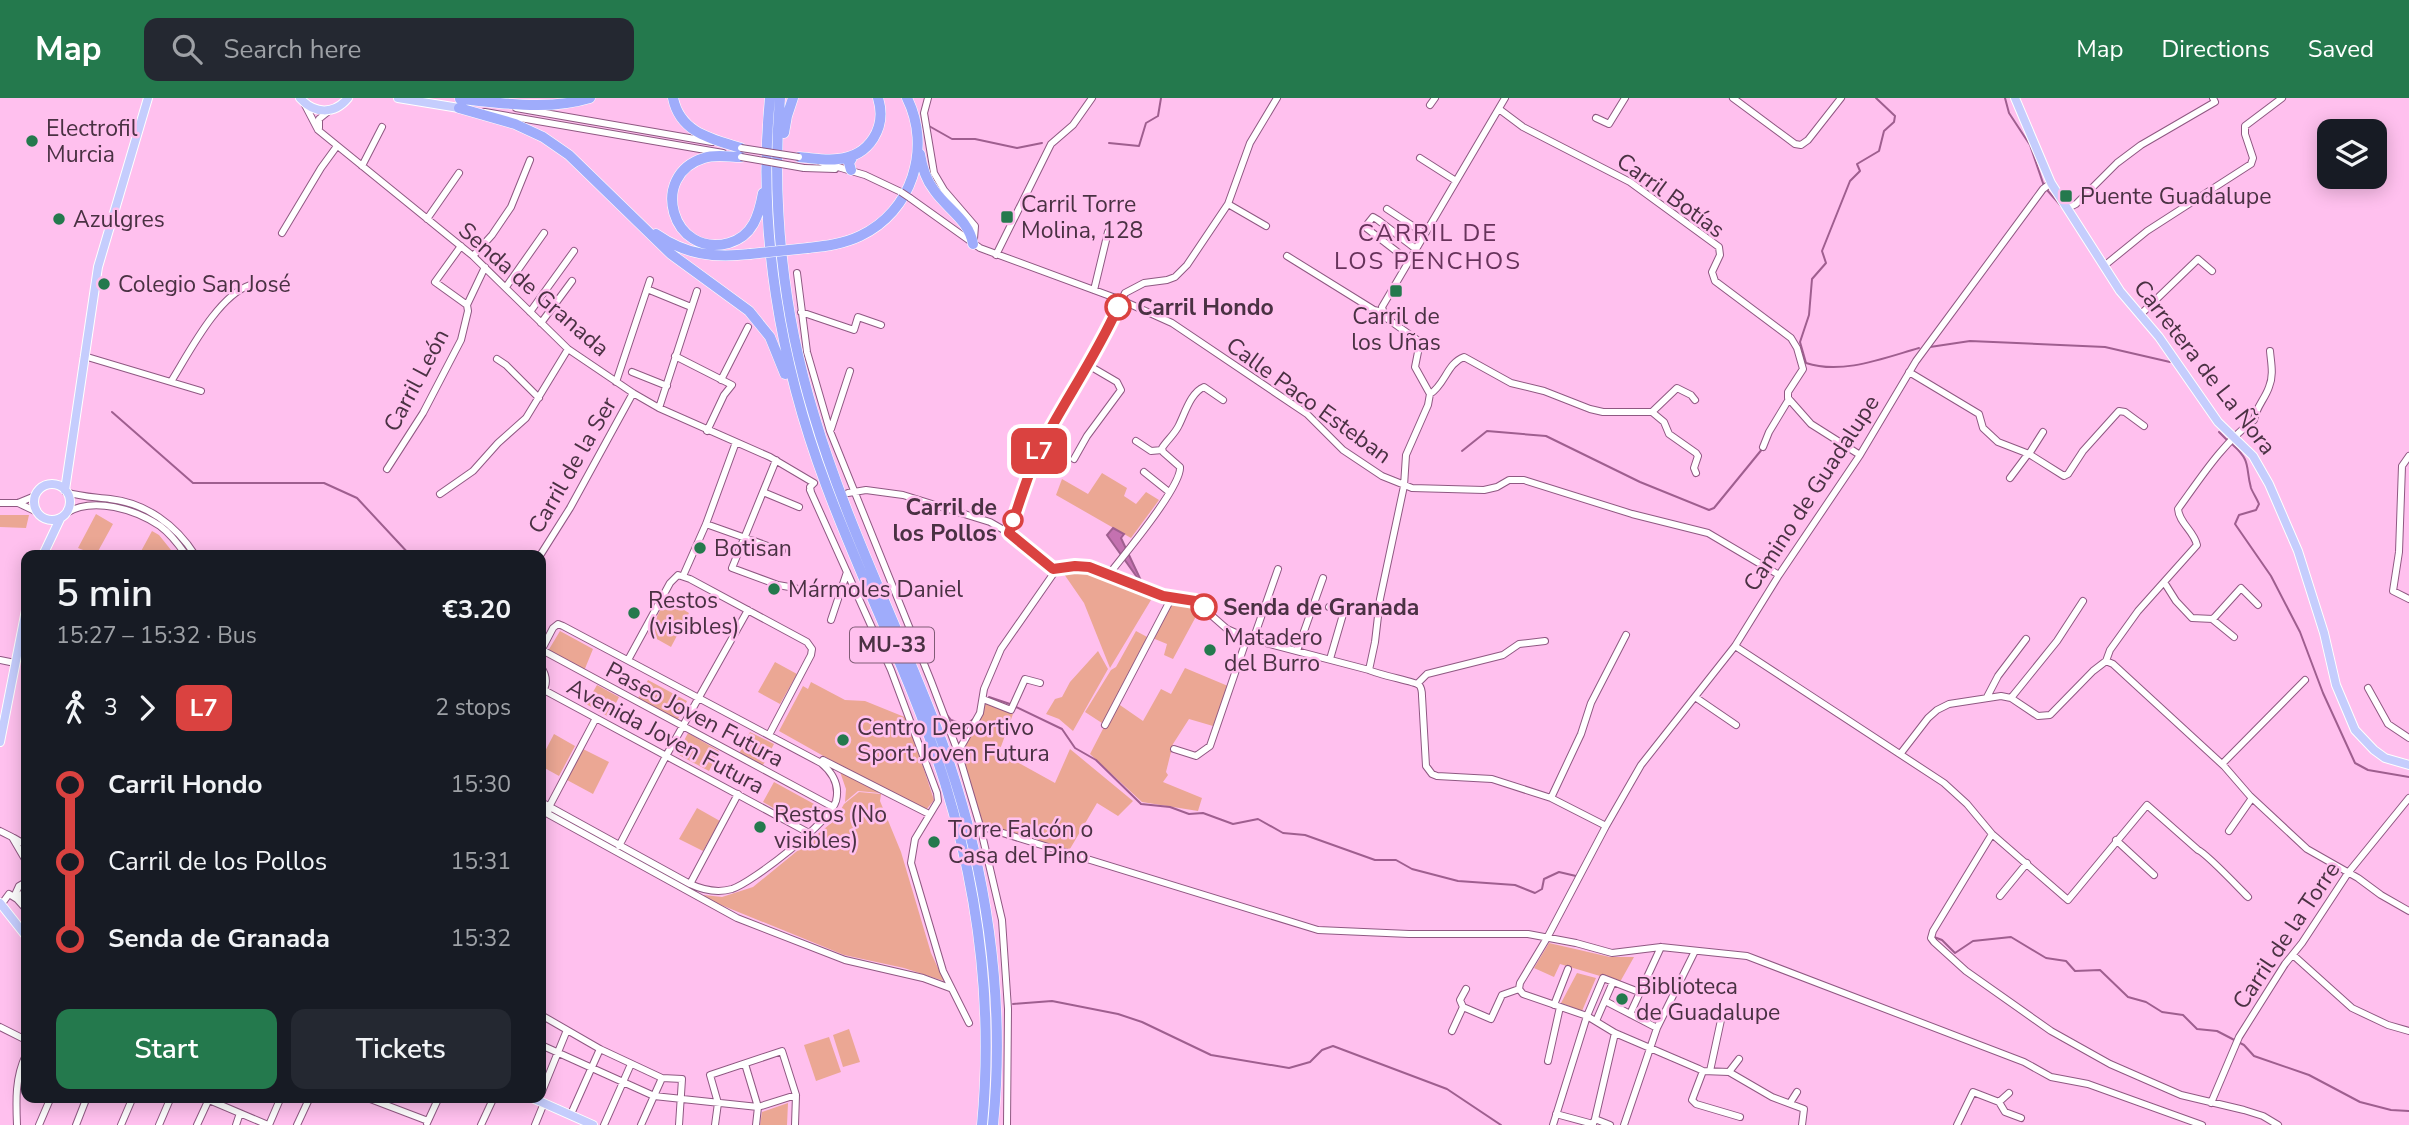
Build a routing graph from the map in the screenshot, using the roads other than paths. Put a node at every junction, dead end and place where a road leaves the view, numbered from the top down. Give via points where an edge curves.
1 (142, 98) edge
2 (148, 98) edge
3 (348, 98) edge
4 (398, 98) edge
5 (590, 98) edge
6 (673, 98) edge
7 (764, 98) edge
8 (770, 98) edge
9 (780, 98) edge
10 (793, 98) edge
11 (878, 98) edge
12 (907, 98) edge
13 (928, 98) edge
14 (1091, 98) edge
15 (1277, 98) edge
16 (1435, 98) edge
17 (1505, 98) edge
18 (1625, 98) edge
19 (1733, 98) edge
20 (1841, 98) edge
21 (2015, 98) edge
22 (2213, 98) edge
23 (2282, 98) edge
24 (301, 99) edge
25 (459, 101) edge
26 (1430, 105) dead end
27 (1499, 109) junction
28 (332, 110) junction
29 (141, 118) junction
30 (767, 118) junction
31 (1596, 118) dead end
32 (382, 127) dead end
33 (321, 133) junction
34 (337, 146) junction
35 (919, 147) junction
36 (741, 152) junction
37 (853, 156) junction
38 (799, 157) junction
39 (1420, 158) dead end
40 (530, 160) dead end
41 (362, 166) junction
42 (851, 170) junction
43 (767, 172) junction
44 (459, 173) dead end
45 (1456, 181) junction
46 (2047, 186) junction
47 (614, 196) junction
48 (1228, 204) junction
49 (2068, 208) junction
50 (1387, 209) dead end
51 (427, 219) junction
52 (780, 221) junction
53 (1266, 226) dead end
54 (1108, 232) dead end
55 (282, 233) dead end
56 (544, 233) dead end
57 (1425, 234) junction
58 (973, 244) junction
59 (461, 246) junction
60 (1416, 249) junction
61 (574, 251) dead end
62 (996, 255) junction
63 (473, 256) junction
64 (1287, 256) dead end
65 (1409, 261) junction
66 (2104, 266) junction
67 (485, 267) junction
68 (2211, 271) dead end
69 (797, 273) dead end
70 (650, 280) dead end
71 (572, 281) dead end
72 (250, 285) dead end
73 (506, 287) junction
74 (647, 289) junction
75 (1094, 290) junction
76 (697, 291) dead end
77 (1121, 300) junction
78 (467, 305) junction
79 (691, 307) junction
80 (530, 312) junction
81 (1382, 312) junction
82 (801, 313) junction
83 (2140, 315) junction
84 (541, 323) junction
85 (881, 325) dead end
86 (748, 327) dead end
87 (568, 348) junction
88 (2270, 351) dead end
89 (84, 356) junction
90 (675, 356) junction
91 (497, 359) dead end
92 (1088, 365) junction
93 (850, 371) dead end
94 (632, 372) dead end
95 (1909, 372) junction
96 (172, 380) junction
97 (721, 380) junction
98 (616, 382) junction
99 (667, 386) junction
100 (201, 391) dead end
101 (633, 393) junction
102 (1430, 394) junction
103 (539, 398) junction
104 (1789, 399) junction
105 (1223, 400) dead end
106 (1695, 400) dead end
107 (659, 408) junction
108 (1653, 412) junction
109 (2144, 426) dead end
110 (707, 431) junction
111 (830, 431) junction
112 (2043, 432) dead end
113 (2230, 440) junction
114 (1136, 441) dead end
115 (736, 442) junction
116 (1763, 447) dead end
117 (1162, 450) junction
118 (2029, 454) junction
119 (1860, 455) junction
120 (2409, 456) edge
121 (1074, 459) dead end
122 (776, 460) junction
123 (789, 468) junction
124 (387, 469) dead end
125 (68, 471) junction
126 (1144, 472) dead end
127 (1696, 473) dead end
128 (2010, 478) dead end
129 (56, 485) junction
130 (1404, 486) junction
131 (66, 491) junction
132 (763, 492) junction
133 (811, 492) junction
134 (1169, 492) junction
135 (851, 493) junction
136 (440, 494) dead end
137 (35, 496) junction
138 (0, 503) edge
139 (18, 503) junction
140 (834, 505) junction
141 (799, 507) dead end
142 (37, 512) junction
143 (63, 516) junction
144 (46, 519) junction
145 (706, 524) junction
146 (1009, 533) junction
147 (745, 538) junction
148 (48, 541) junction
149 (45, 550) edge
150 (183, 550) edge
151 (191, 550) edge
152 (544, 550) edge
153 (782, 551) dead end
154 (1278, 569) dead end
155 (1056, 570) junction
156 (847, 572) junction
157 (1110, 573) junction
158 (1779, 575) junction
159 (681, 576) junction
160 (1323, 578) dead end
161 (2164, 582) junction
162 (794, 588) dead end
163 (1172, 597) junction
164 (2409, 599) edge
165 (2083, 601) dead end
166 (2258, 605) dead end
167 (1329, 607) dead end
168 (748, 610) junction
169 (831, 620) dead end
170 (2212, 620) junction
171 (21, 634) edge
172 (1626, 635) dead end
173 (2234, 636) dead end
174 (1250, 639) junction
175 (2026, 639) dead end
176 (546, 641) edge
177 (1545, 641) dead end
178 (1735, 646) junction
179 (1297, 651) junction
180 (546, 654) edge
181 (1330, 659) junction
182 (0, 660) edge
183 (628, 660) junction
184 (2106, 661) junction
185 (15, 663) junction
186 (1369, 670) junction
187 (2305, 680) dead end
188 (1040, 683) dead end
189 (1417, 684) junction
190 (2368, 688) dead end
191 (546, 694) edge
192 (1695, 697) junction
193 (1987, 697) junction
194 (698, 698) junction
195 (2011, 698) junction
196 (983, 699) junction
197 (596, 718) junction
198 (1105, 725) dead end
199 (1736, 725) dead end
200 (682, 727) junction
201 (769, 735) junction
202 (2409, 738) edge
203 (0, 742) edge
204 (1174, 749) dead end
205 (958, 752) junction
206 (1901, 753) junction
207 (666, 756) junction
208 (821, 763) junction
209 (2222, 764) junction
210 (2409, 765) edge
211 (738, 794) junction
212 (1551, 798) junction
213 (2252, 798) junction
214 (2409, 798) edge
215 (546, 805) edge
216 (549, 807) junction
217 (833, 807) junction
218 (929, 814) junction
219 (980, 826) junction
220 (1606, 826) junction
221 (0, 831) edge
222 (2229, 831) dead end
223 (809, 832) junction
224 (1992, 834) junction
225 (12, 837) junction
226 (2116, 841) junction
227 (21, 842) edge
228 (619, 846) junction
229 (21, 852) edge
230 (2027, 863) junction
231 (2348, 873) junction
232 (2154, 875) dead end
233 (690, 884) junction
234 (21, 885) edge
235 (21, 894) edge
236 (2000, 896) dead end
237 (2248, 897) dead end
238 (15, 898) junction
239 (1, 904) edge
240 (21, 904) edge
241 (2409, 911) edge
242 (21, 926) edge
243 (1547, 938) junction
244 (1661, 947) junction
245 (1695, 951) junction
246 (2292, 955) junction
247 (1568, 970) dead end
248 (1613, 982) junction
249 (950, 988) junction
250 (1465, 989) dead end
251 (1519, 989) junction
252 (1639, 992) junction
253 (1605, 1001) junction
254 (1557, 1006) junction
255 (1463, 1007) junction
256 (1630, 1014) junction
257 (1587, 1016) junction
258 (546, 1018) edge
259 (1721, 1020) dead end
260 (1596, 1021) junction
261 (969, 1023) dead end
262 (0, 1027) edge
263 (1657, 1028) junction
264 (567, 1030) junction
265 (1452, 1031) dead end
266 (2409, 1031) edge
267 (1615, 1033) junction
268 (21, 1038) edge
269 (546, 1047) edge
270 (1650, 1048) junction
271 (600, 1049) junction
272 (558, 1053) junction
273 (1739, 1059) dead end
274 (1548, 1061) dead end
275 (631, 1064) junction
276 (745, 1064) junction
277 (21, 1066) edge
278 (591, 1068) junction
279 (1706, 1071) junction
280 (1729, 1072) junction
281 (662, 1078) junction
282 (546, 1080) edge
283 (623, 1082) junction
284 (1977, 1084) dead end
285 (1797, 1092) dead end
286 (1973, 1092) junction
287 (2009, 1093) dead end
288 (796, 1095) junction
289 (654, 1096) junction
290 (680, 1099) junction
291 (546, 1102) edge
292 (2000, 1102) junction
293 (48, 1103) edge
294 (85, 1103) edge
295 (130, 1103) edge
296 (168, 1103) edge
297 (205, 1103) edge
298 (218, 1103) edge
299 (276, 1103) edge
300 (307, 1103) edge
301 (379, 1103) edge
302 (436, 1103) edge
303 (491, 1103) edge
304 (537, 1103) edge
305 (718, 1103) junction
306 (1790, 1103) junction
307 (2211, 1103) junction
308 (758, 1107) junction
309 (240, 1113) junction
310 (570, 1114) junction
311 (1556, 1114) junction
312 (1740, 1117) dead end
313 (2021, 1118) dead end
314 (580, 1122) edge
315 (427, 1123) edge
316 (1593, 1123) edge
317 (17, 1125) edge
318 (39, 1125) edge
319 (76, 1125) edge
320 (121, 1125) edge
321 (159, 1125) edge
322 (197, 1125) edge
323 (236, 1125) edge
324 (268, 1125) edge
325 (298, 1125) edge
326 (481, 1125) edge
327 (535, 1125) edge
328 (593, 1125) edge
329 (604, 1125) edge
330 (642, 1125) edge
331 (679, 1125) edge
332 (715, 1125) edge
333 (756, 1125) edge
334 (795, 1125) edge
335 (982, 1125) edge
336 (993, 1125) edge
337 (1007, 1125) edge
338 (1553, 1125) edge
339 (1610, 1125) edge
340 (1624, 1125) edge
341 (1802, 1125) edge
342 (1957, 1125) edge
343 (2202, 1125) edge
344 (2278, 1125) edge

1 - 29 main road
2 - 29 main road
3 - 28 main road
4 - 25 main road
5 - 25 highway via 545,106
6 - 36 highway via 689,128
7 - 30 highway
8 - 30 highway, MU-33
9 - 52 highway, MU-33
10 - 52 highway via 783,144
11 - 37 highway via 881,118 876,135
12 - 35 highway
13 - 58 street via 924,113 934,173 975,226
14 - 62 street via 1051,144
15 - 48 street via 1250,143
16 - 26 street
17 - 27 street
18 - 31 street via 1609,124
19 - 20 street via 1801,145
21 - 46 main road, Carretera de La Ñora
22 - 49 street via 2215,102 2117,163
23 - 66 street via 2245,126 2251,164 2147,231
24 - 28 main road via 316,110
24 - 33 street, Senda de Granada
25 - 36 street
25 - 47 highway via 544,137
27 - 45 street
27 - 104 street, Carril Botías via 1522,127 1630,182 1719,247 1712,272 1715,281 1795,343 1803,369 1788,392
28 - 33 street via 319,119
29 - 89 main road via 98,267
30 - 43 highway, MU-33
32 - 41 street
33 - 34 street, Senda de Granada
34 - 41 street, Senda de Granada
34 - 55 street
35 - 47 highway, bridge via 915,171 895,208 883,221 834,245 721,256 686,250 657,235
35 - 58 highway via 929,183 965,225
36 - 38 street, bridge
36 - 42 street, bridge via 804,168
36 - 43 highway via 703,158 677,179 672,209 691,238 715,245 746,234 759,214
37 - 38 highway via 835,160
37 - 42 highway
38 - 42 street
39 - 45 street
40 - 63 street via 511,206
41 - 51 street, Senda de Granada
42 - 58 street, Calle Paco Esteban, bridge via 901,192
43 - 140 highway, MU-33 via 783,338 810,441
44 - 51 street
45 - 57 street
46 - 49 main road, Carretera de La Ñora
46 - 95 street, Camino de Guadalupe
47 - 140 highway via 661,246 742,304 764,329 779,356 812,459
48 - 53 street
48 - 77 street via 1181,272 1133,287
49 - 66 main road, Carretera de La Ñora
50 - 57 street
51 - 59 street, Senda de Granada
52 - 336 highway, MU-33 via 790,313 813,412 844,502 942,744 975,855 995,994
54 - 75 street
56 - 73 street
57 - 60 street
58 - 62 street, Calle Paco Esteban
59 - 63 street, Senda de Granada
59 - 78 street via 435,282
60 - 65 street
60 - 65 street via 1378,220 1369,220 1365,227
61 - 80 street
62 - 75 street, Calle Paco Esteban
63 - 67 street, Senda de Granada
64 - 81 street
65 - 81 street
66 - 83 main road, Carretera de La Ñora
67 - 73 street, Senda de Granada
67 - 78 street, Carril León
68 - 83 street via 2198,259
69 - 82 street
70 - 74 street
71 - 84 street
72 - 96 street via 237,289 207,325
73 - 80 street, Senda de Granada
74 - 79 street
74 - 98 street
75 - 77 street, Calle Paco Esteban
76 - 79 street
77 - 92 street
77 - 130 street, Calle Paco Esteban via 1161,317 1204,344 1307,414 1359,462
78 - 124 street, Carril León via 461,340
79 - 90 street
80 - 84 street, Senda de Granada
81 - 102 street via 1420,342 1415,367
82 - 85 street via 853,330 858,317
82 - 111 street
83 - 113 main road, Carretera de La Ñora
84 - 87 street, Senda de Granada
86 - 97 street
87 - 98 street, Senda de Granada
87 - 103 street
88 - 113 street via 2269,387 2254,420
89 - 96 street
89 - 125 main road
90 - 97 street
90 - 99 street
91 - 103 street
92 - 121 street via 1120,384 1121,390
92 - 146 street via 1036,457
93 - 111 street
94 - 99 street
95 - 118 street via 1975,410 1983,428 1998,442
95 - 119 street, Camino de Guadalupe
96 - 100 street
97 - 110 street via 732,385
98 - 101 street, Senda de Granada
99 - 107 street
101 - 107 street, Senda de Granada
101 - 152 street, Carril de la Ser
102 - 108 street via 1464,357 1511,383 1590,410
102 - 130 street via 1408,449
103 - 136 street via 526,418 484,460
104 - 116 street
104 - 119 street via 1811,424
105 - 117 street via 1204,387 1199,389
106 - 108 street via 1677,388
107 - 110 street, Senda de Granada
108 - 127 street via 1669,434 1696,453
109 - 118 street via 2119,411 2065,476
110 - 115 street, Senda de Granada
111 - 135 street
112 - 118 street
113 - 161 street via 2178,509 2197,545
113 - 210 main road, Carretera de La Ñora via 2253,456 2298,551 2348,717 2374,750
114 - 117 street via 1152,451
115 - 122 street, Senda de Granada
115 - 145 street
117 - 134 street via 1180,469
118 - 128 street
119 - 158 street, Camino de Guadalupe
120 - 164 street via 2402,466 2393,591
122 - 123 street, Senda de Granada
122 - 132 street
123 - 133 street
123 - 133 street, Senda de Granada via 814,483
125 - 129 main road
125 - 131 main road
126 - 134 street
129 - 131 main road
129 - 137 main road via 43,486
130 - 158 street via 1484,491 1509,480 1524,480 1708,533
130 - 186 street
131 - 143 main road via 69,505
131 - 151 street via 146,510 177,532
132 - 141 street
132 - 147 street
133 - 156 street
134 - 157 street
135 - 146 street via 872,490 916,498 990,522
135 - 205 street
137 - 139 street
137 - 142 main road
138 - 139 street
139 - 142 street
140 - 335 highway, MU-33 via 922,719 962,845 984,991
142 - 144 main road
143 - 144 main road
143 - 148 main road
143 - 150 street via 78,507 93,506 138,514 170,534
144 - 148 main road
145 - 147 street
145 - 159 street
146 - 155 street
147 - 153 street
147 - 162 street via 732,568
148 - 149 main road
154 - 174 street
155 - 157 street via 1082,566
155 - 196 street via 1001,649
156 - 169 street
156 - 218 street via 891,670 937,793 938,801
157 - 163 street
158 - 178 street, Camino de Guadalupe
159 - 168 street
159 - 183 street via 670,583
160 - 179 street
161 - 170 street via 2188,615
161 - 184 street
163 - 174 street via 1195,601 1227,629
163 - 198 street
165 - 195 street
166 - 170 street via 2241,588
167 - 181 street via 1344,611
168 - 194 street
168 - 201 street via 813,649
170 - 173 street
171 - 185 main road
172 - 212 street
174 - 179 street
174 - 204 street via 1208,748 1196,756
175 - 193 street
176 - 183 street via 560,625
177 - 189 street via 1519,644 1486,660 1427,674
178 - 192 street, Camino de Guadalupe
178 - 206 street
179 - 181 street
180 - 200 street, Paseo Joven Futura
181 - 186 street
182 - 185 street
183 - 194 street
184 - 195 street via 2045,717
184 - 209 street
185 - 203 main road
186 - 189 street
187 - 209 street
188 - 196 street via 1025,678 1011,710
189 - 212 street via 1422,696 1426,766 1432,774 1492,779
190 - 202 street via 2388,724
191 - 197 street, Avenida Joven Futura
192 - 199 street
192 - 220 street, Camino de Guadalupe via 1641,765
193 - 195 street
193 - 206 street via 1937,710
194 - 200 street
194 - 201 street
196 - 205 street
197 - 207 street, Avenida Joven Futura
197 - 216 street
200 - 207 street
200 - 217 street, Paseo Joven Futura
201 - 208 street
205 - 219 street
206 - 224 street via 1952,789
207 - 211 street, Avenida Joven Futura
207 - 228 street
208 - 217 street via 836,783
208 - 218 street via 823,760
209 - 213 street
211 - 223 street, Avenida Joven Futura
211 - 233 street
212 - 220 street
213 - 222 street
213 - 231 street via 2307,849
214 - 231 street, Carril de la Torre
215 - 216 street
216 - 228 street
216 - 249 street via 548,814 737,918 845,960
217 - 223 street
218 - 249 street via 915,839 911,863
219 - 243 street via 1318,929
219 - 337 street via 1002,920 1008,1009
220 - 243 street, Camino de Guadalupe
221 - 225 street
223 - 233 street via 741,886 715,891
224 - 230 street
224 - 307 street via 1931,938 1966,971 2064,1039 2181,1096
225 - 227 street
225 - 229 street
226 - 230 street via 2068,900
226 - 232 street
226 - 237 street via 2147,805
228 - 233 street
230 - 236 street
231 - 241 street
231 - 246 street, Carril de la Torre
234 - 238 street
235 - 238 street
238 - 239 street via 9,894
238 - 240 street
239 - 242 main road
243 - 244 street via 1612,953
243 - 251 street, Camino de Guadalupe
244 - 245 street
244 - 252 street
245 - 263 street
245 - 343 street via 1747,956 2024,1062 2051,1077 2088,1084
246 - 266 street via 2352,1008
246 - 307 street, Carril de la Torre via 2234,1046
247 - 254 street
248 - 252 street
248 - 253 street
248 - 257 street via 1603,978
249 - 261 street
250 - 255 street via 1460,1000
251 - 254 street
251 - 255 street via 1502,995 1490,1019
252 - 256 street
253 - 256 street
253 - 260 street
254 - 257 street
254 - 274 street
255 - 265 street
256 - 263 street
257 - 260 street
257 - 311 street
258 - 264 street
259 - 279 street
260 - 267 street
262 - 268 street
263 - 270 street
264 - 271 street
264 - 272 street
267 - 270 street
267 - 316 street
269 - 272 street
270 - 279 street
270 - 340 street
271 - 275 street
271 - 278 street
272 - 278 street
272 - 282 street
273 - 280 street
275 - 281 street
275 - 283 street
276 - 288 street via 782,1051
276 - 305 street via 710,1075
276 - 308 street
277 - 317 street via 15,1099
278 - 283 street
278 - 310 street
279 - 280 street
279 - 312 street via 1692,1100
280 - 306 street
281 - 289 street
281 - 290 street via 682,1079
283 - 289 street
283 - 329 street
284 - 286 street
285 - 306 street
286 - 292 street
286 - 342 street
287 - 292 street
288 - 308 street
288 - 334 street
289 - 290 street
289 - 330 street
290 - 305 street
290 - 331 street
291 - 310 main road
292 - 313 street via 2005,1112
293 - 318 street
294 - 319 street
295 - 320 street
296 - 321 street
297 - 322 street
298 - 309 street
299 - 324 street
300 - 325 street
301 - 315 street
302 - 315 street
303 - 326 street
304 - 327 street
305 - 308 street
305 - 332 street
306 - 341 street via 1804,1109
307 - 344 street via 2258,1114
308 - 333 street
309 - 323 street
309 - 324 street
310 - 314 main road
311 - 316 street
311 - 338 street
314 - 328 main road
316 - 339 street

